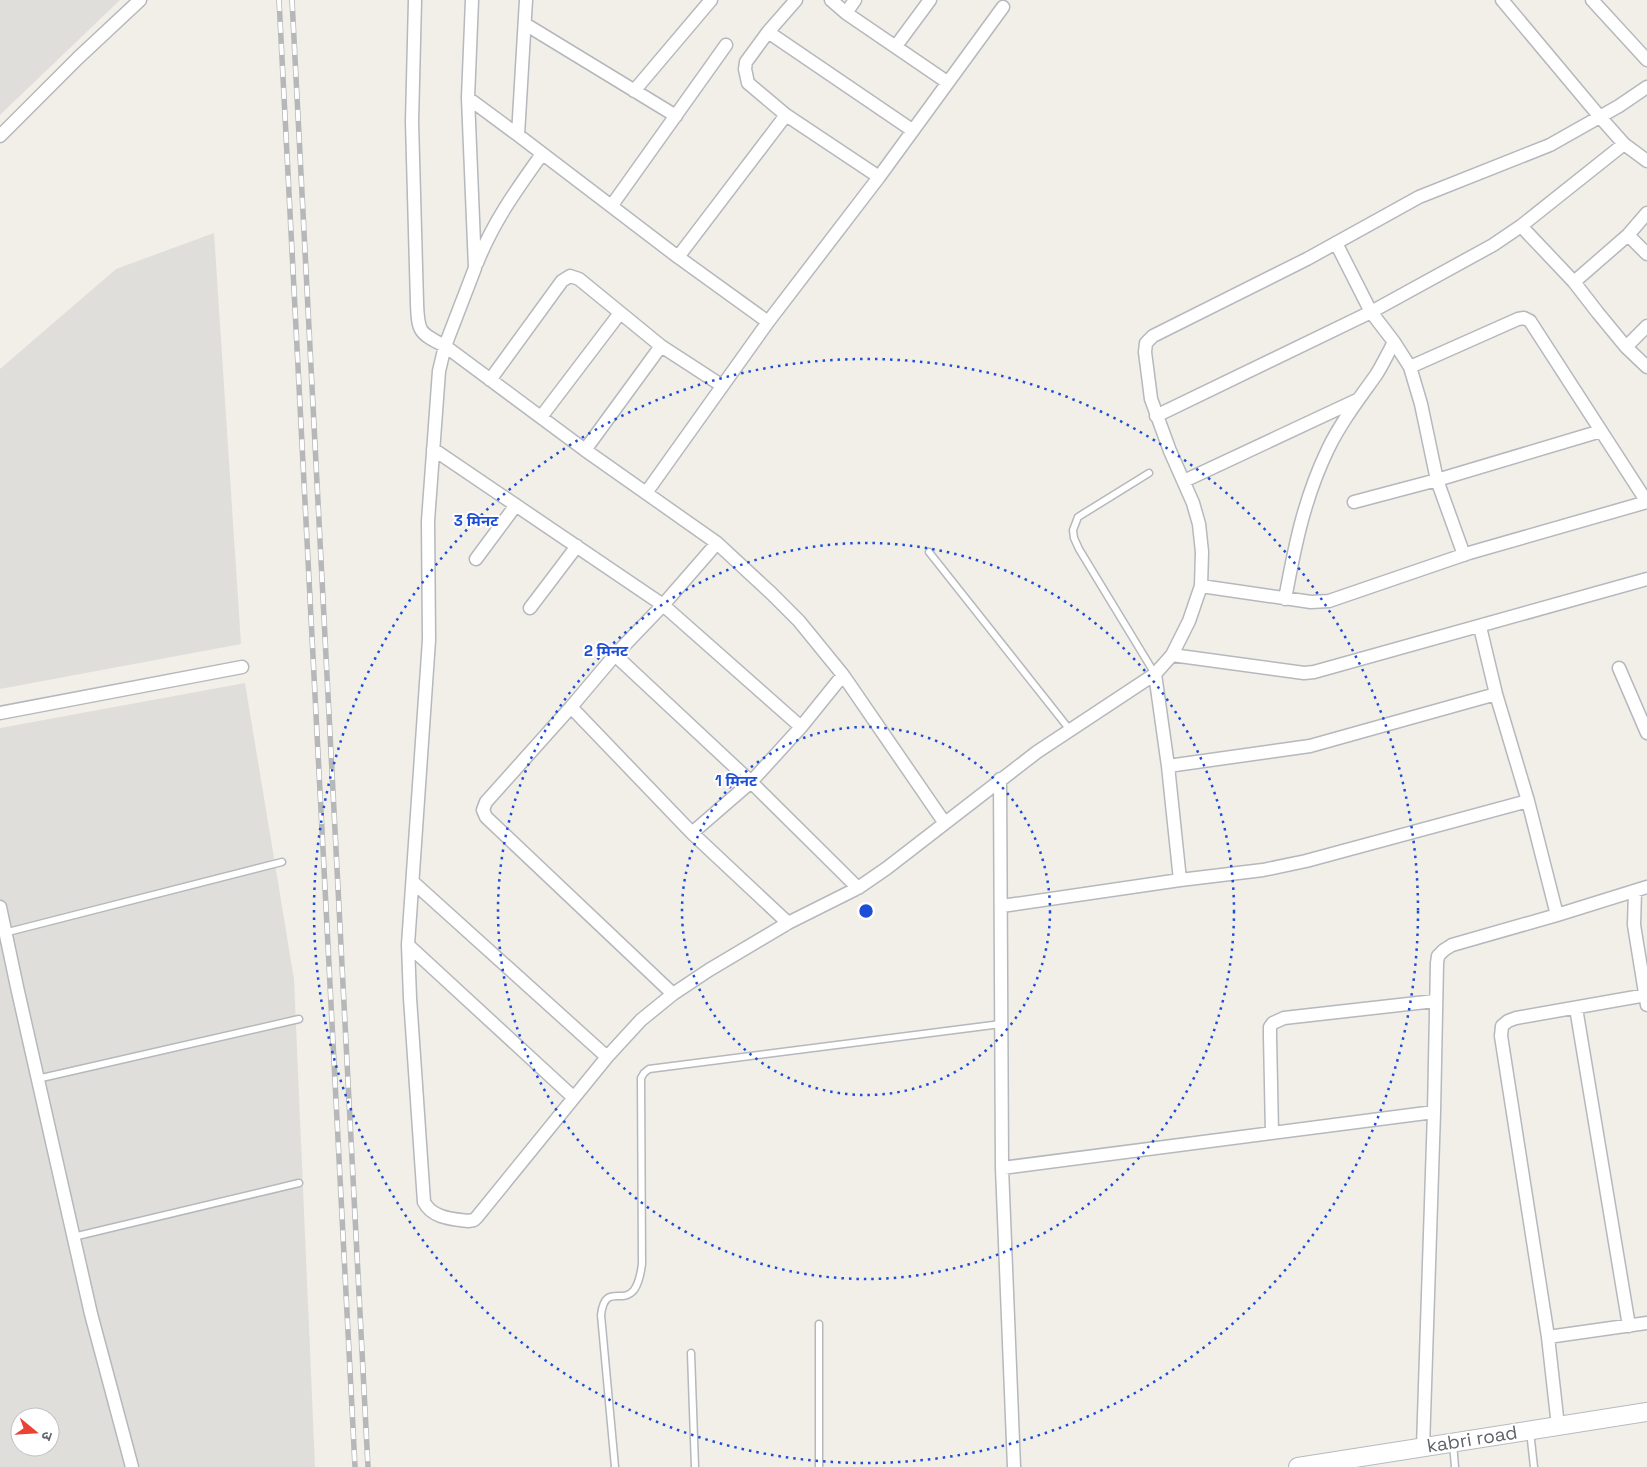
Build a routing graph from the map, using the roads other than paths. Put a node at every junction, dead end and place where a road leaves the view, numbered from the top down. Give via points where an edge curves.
1 (140, 0) edge
2 (415, 0) edge
3 (472, 0) edge
4 (526, 0) edge
5 (711, 0) edge
6 (796, 0) edge
7 (831, 0) edge
8 (855, 0) edge
9 (930, 0) edge
10 (1502, 0) edge
11 (1592, 0) edge
12 (1002, 7) dead end
13 (846, 13) junction
14 (525, 24) junction
15 (768, 32) junction
16 (726, 45) dead end
17 (896, 46) junction
18 (1647, 60) edge
19 (947, 82) junction
20 (1647, 87) edge
21 (634, 91) junction
22 (468, 98) junction
23 (786, 115) junction
24 (676, 116) junction
25 (1600, 117) junction
26 (912, 130) junction
27 (518, 135) junction
28 (0, 136) edge
29 (1624, 144) junction
30 (542, 154) junction
31 (1647, 161) edge
32 (879, 177) junction
33 (612, 205) junction
34 (1647, 213) edge
35 (1521, 226) junction
36 (1628, 235) junction
37 (1336, 243) junction
38 (1647, 254) edge
39 (678, 257) junction
40 (475, 268) junction
41 (1574, 282) junction
42 (1371, 312) junction
43 (620, 313) junction
44 (768, 322) junction
45 (1647, 326) edge
46 (1394, 342) junction
47 (444, 346) junction
48 (661, 346) junction
49 (1626, 347) junction
50 (1410, 367) junction
51 (1647, 367) edge
52 (490, 380) junction
53 (721, 385) junction
54 (1357, 400) junction
55 (1156, 416) junction
56 (541, 418) junction
57 (1602, 431) junction
58 (433, 450) junction
59 (586, 450) junction
60 (1149, 473) dead end
61 (1437, 480) junction
62 (1184, 481) junction
63 (646, 493) junction
64 (1354, 502) dead end
65 (1647, 502) edge
66 (516, 505) junction
67 (717, 543) junction
68 (577, 546) junction
69 (928, 552) dead end
70 (1464, 555) junction
71 (476, 559) dead end
72 (1647, 579) edge
73 (1201, 586) junction
74 (1285, 599) junction
75 (663, 605) junction
76 (530, 608) dead end
77 (1480, 627) junction
78 (616, 655) junction
79 (1172, 655) junction
80 (242, 667) dead end
81 (1619, 668) dead end
82 (1155, 674) junction
83 (843, 675) junction
84 (1496, 694) junction
85 (571, 708) junction
86 (0, 713) edge
87 (801, 727) junction
88 (1070, 730) junction
89 (1647, 733) edge
90 (1168, 766) junction
91 (1000, 779) junction
92 (751, 782) junction
93 (1528, 801) junction
94 (944, 822) junction
95 (692, 833) junction
96 (282, 862) dead end
97 (1180, 880) junction
98 (413, 882) junction
99 (858, 888) junction
100 (1641, 889) edge
101 (0, 906) edge
102 (1002, 906) junction
103 (1557, 915) junction
104 (1647, 923) edge
105 (788, 924) junction
106 (1634, 925) junction
107 (3, 933) edge
108 (408, 945) junction
109 (673, 994) junction
110 (1647, 999) edge
111 (1435, 1001) junction
112 (1576, 1008) junction
113 (299, 1019) dead end
114 (1003, 1024) junction
115 (607, 1057) junction
116 (38, 1079) junction
117 (573, 1097) junction
118 (1434, 1112) junction
119 (1272, 1133) junction
120 (1002, 1168) junction
121 (299, 1183) dead end
122 (73, 1237) junction
123 (1647, 1323) edge
124 (819, 1324) dead end
125 (1629, 1326) junction
126 (1548, 1337) junction
127 (692, 1353) dead end
128 (1647, 1412) edge
129 (1558, 1426) junction
130 (1530, 1430) junction
131 (1453, 1442) junction
132 (1423, 1447) junction
133 (132, 1467) edge
134 (616, 1467) edge
135 (695, 1467) edge
136 (819, 1467) edge
137 (1014, 1467) edge
138 (1298, 1467) edge
139 (1455, 1467) edge
140 (1534, 1467) edge

1 - 28 street
2 - 47 street via 412,122 418,322 424,334
3 - 22 street
4 - 14 street
5 - 21 street
6 - 15 street
7 - 13 street
8 - 13 street
9 - 17 street
10 - 25 street
11 - 18 street
12 - 19 street
13 - 17 street
14 - 21 street
14 - 27 street
15 - 23 street via 746,62 746,75 748,83
15 - 26 street
16 - 24 street
17 - 19 street
19 - 26 street
20 - 25 street
21 - 24 street
22 - 27 street
22 - 40 street
23 - 32 street
23 - 39 street
24 - 33 street
25 - 29 street
25 - 37 street via 1550,145 1419,197
26 - 32 street
27 - 30 street
29 - 31 street
29 - 35 street
30 - 33 street
30 - 40 street via 507,203 486,239
32 - 44 street
33 - 39 street
34 - 36 street
35 - 41 street
35 - 42 street via 1493,246
36 - 38 street
36 - 41 street
37 - 42 street
37 - 55 street via 1153,336 1146,343 1145,352
39 - 44 street
40 - 47 street
41 - 49 street
42 - 46 street
42 - 55 street
43 - 48 street
43 - 52 street via 579,280 565,277
43 - 56 street
44 - 53 street
45 - 49 street
46 - 50 street
46 - 54 street
47 - 52 street
47 - 58 street
48 - 53 street
48 - 59 street
49 - 51 street
50 - 57 street via 1524,318 1530,321
50 - 61 street
52 - 56 street
53 - 63 street
54 - 62 street
54 - 74 street via 1328,449 1305,508
55 - 62 street
56 - 59 street
57 - 61 street
57 - 65 street
58 - 66 street
58 - 98 street via 428,522 428,640
59 - 63 street
60 - 82 lane via 1078,517 1073,530 1079,549
61 - 64 street
61 - 70 street
62 - 73 street via 1199,524
63 - 67 street
65 - 70 street
66 - 68 street
66 - 71 street
67 - 75 street
67 - 83 street via 798,621
68 - 75 street
68 - 76 street
69 - 88 lane
70 - 74 street via 1329,601
72 - 77 street
73 - 74 street
73 - 79 street
75 - 78 street
75 - 87 street
77 - 79 street via 1304,673
77 - 84 street
78 - 85 street
78 - 92 street
79 - 82 street
80 - 86 street
81 - 89 street
82 - 88 street
82 - 90 street
83 - 87 street
83 - 94 street
84 - 90 street via 1310,746
84 - 93 street
85 - 95 street
85 - 109 street via 486,802 484,814
87 - 92 street
88 - 91 street
90 - 97 street
91 - 94 street
91 - 102 street
92 - 95 street
92 - 99 street
93 - 97 street via 1306,862
93 - 103 street
94 - 99 street
95 - 105 street
96 - 107 lane
97 - 102 street
98 - 108 street
98 - 115 street
99 - 105 street
100 - 103 street
100 - 106 street
101 - 107 street
102 - 114 street
103 - 111 street via 1444,950 1438,956
104 - 106 street
105 - 109 street
106 - 110 street
107 - 116 street
108 - 117 street
108 - 117 street via 423,1196 430,1211 461,1220 474,1220
109 - 115 street via 642,1020
110 - 112 street
111 - 118 street
111 - 119 street via 1284,1018 1273,1022 1270,1027
112 - 125 street
112 - 126 street via 1512,1019 1502,1026
113 - 116 lane
114 - 120 street
114 - 134 lane via 649,1068 644,1072 642,1264 633,1291 605,1300 601,1315
115 - 117 street
116 - 122 street
118 - 119 street
118 - 132 street
119 - 120 street
120 - 137 street
121 - 122 lane
122 - 133 street
123 - 125 street
124 - 136 lane
125 - 126 street
126 - 129 street
127 - 135 lane
128 - 129 street, kabri road
129 - 130 street, kabri road
130 - 131 street, kabri road
130 - 140 lane
131 - 132 street, kabri road
131 - 139 lane
132 - 138 street, kabri road

